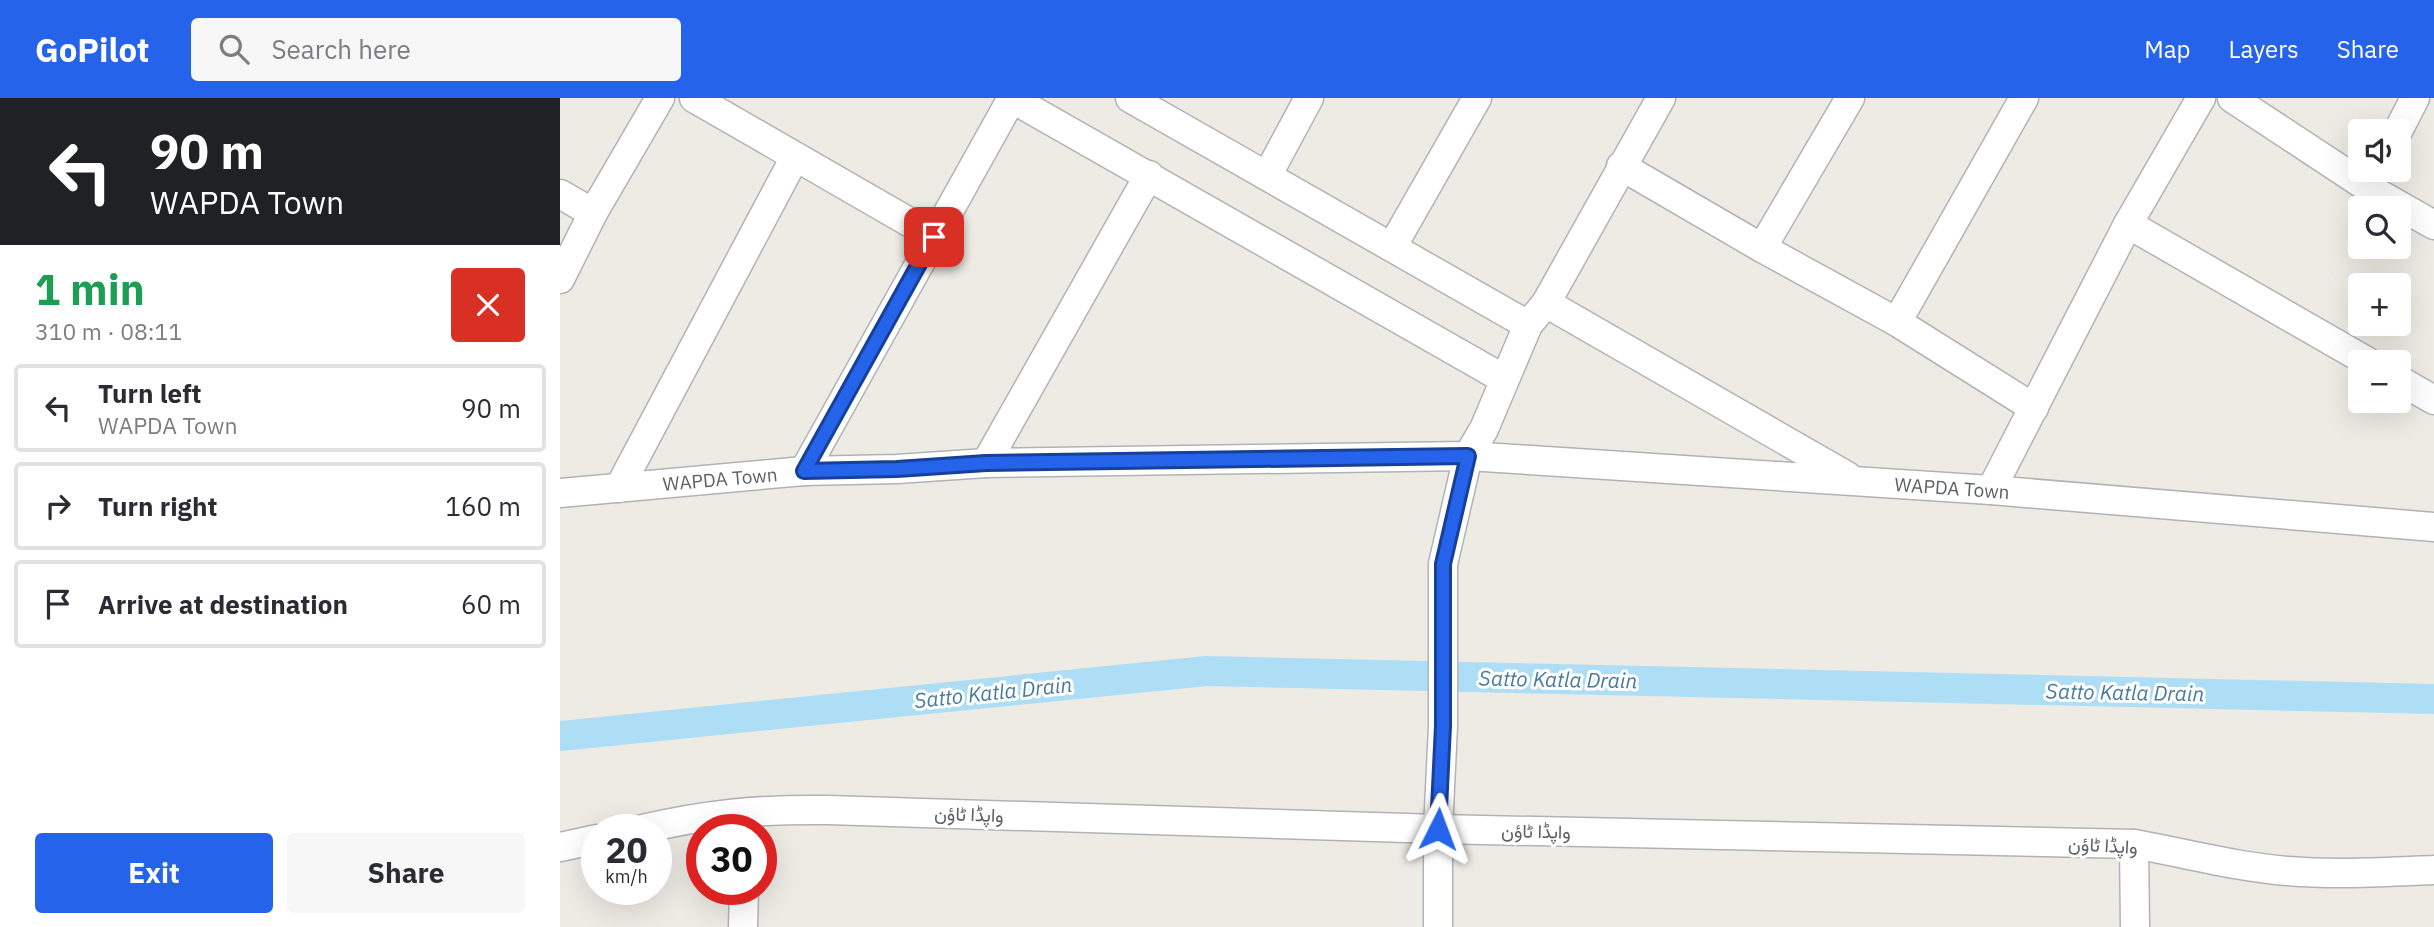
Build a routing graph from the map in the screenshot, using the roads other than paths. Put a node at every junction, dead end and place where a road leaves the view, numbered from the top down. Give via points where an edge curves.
1 (660, 98) edge
2 (694, 98) edge
3 (1011, 98) edge
4 (1130, 98) edge
5 (1309, 98) edge
6 (1477, 98) edge
7 (1661, 98) edge
8 (1850, 98) edge
9 (2024, 98) edge
10 (2201, 98) edge
11 (2232, 98) edge
12 (2416, 98) edge
13 (2405, 119) edge
14 (795, 157) junction
15 (2348, 164) edge
16 (1621, 166) junction
17 (1149, 175) junction
18 (1266, 176) junction
19 (2377, 182) edge
20 (560, 194) edge
21 (593, 213) junction
22 (2128, 224) junction
23 (2434, 225) edge
24 (934, 237) junction
25 (1392, 247) junction
26 (1762, 248) junction
27 (560, 279) edge
28 (1546, 303) junction
29 (1897, 323) junction
30 (1528, 325) junction
31 (2348, 350) edge
32 (1504, 379) junction
33 (2411, 387) edge
34 (2434, 400) edge
35 (2034, 408) junction
36 (1468, 456) junction
37 (986, 463) junction
38 (804, 471) junction
39 (1856, 481) junction
40 (618, 488) junction
41 (1991, 490) junction
42 (560, 493) edge
43 (2434, 527) edge
44 (777, 816) edge
45 (1438, 829) junction
46 (581, 842) edge
47 (2134, 844) junction
48 (560, 847) edge
49 (2434, 870) edge
50 (744, 905) edge
51 (743, 927) edge
52 (1438, 927) edge
53 (2135, 927) edge

1 - 21 street
2 - 14 street
3 - 17 street
3 - 24 street
4 - 18 street
5 - 18 street
6 - 25 street
7 - 16 street
8 - 26 street
9 - 29 street
10 - 22 street
11 - 15 street
12 - 13 street
14 - 24 street
14 - 40 street
16 - 26 street
16 - 28 street
17 - 32 street
17 - 37 street
18 - 25 street
19 - 23 street
20 - 21 street
21 - 27 street
22 - 31 street
22 - 35 street
24 - 38 street
25 - 30 street
26 - 29 street
28 - 30 street
28 - 39 street
29 - 35 street
30 - 32 street
32 - 36 street
33 - 34 street
35 - 41 street
36 - 37 street, WAPDA Town
36 - 39 street, WAPDA Town
36 - 45 street via 1443,564
37 - 38 street, WAPDA Town
38 - 40 street, WAPDA Town
39 - 41 street, WAPDA Town
40 - 42 street, WAPDA Town
41 - 43 street, WAPDA Town
44 - 45 street, واپڈا ٹاؤن via 828,810
45 - 47 street, واپڈا ٹاؤن
45 - 52 street
46 - 48 street
47 - 49 street, واپڈا ٹاؤن via 2286,871
47 - 53 street
50 - 51 street

